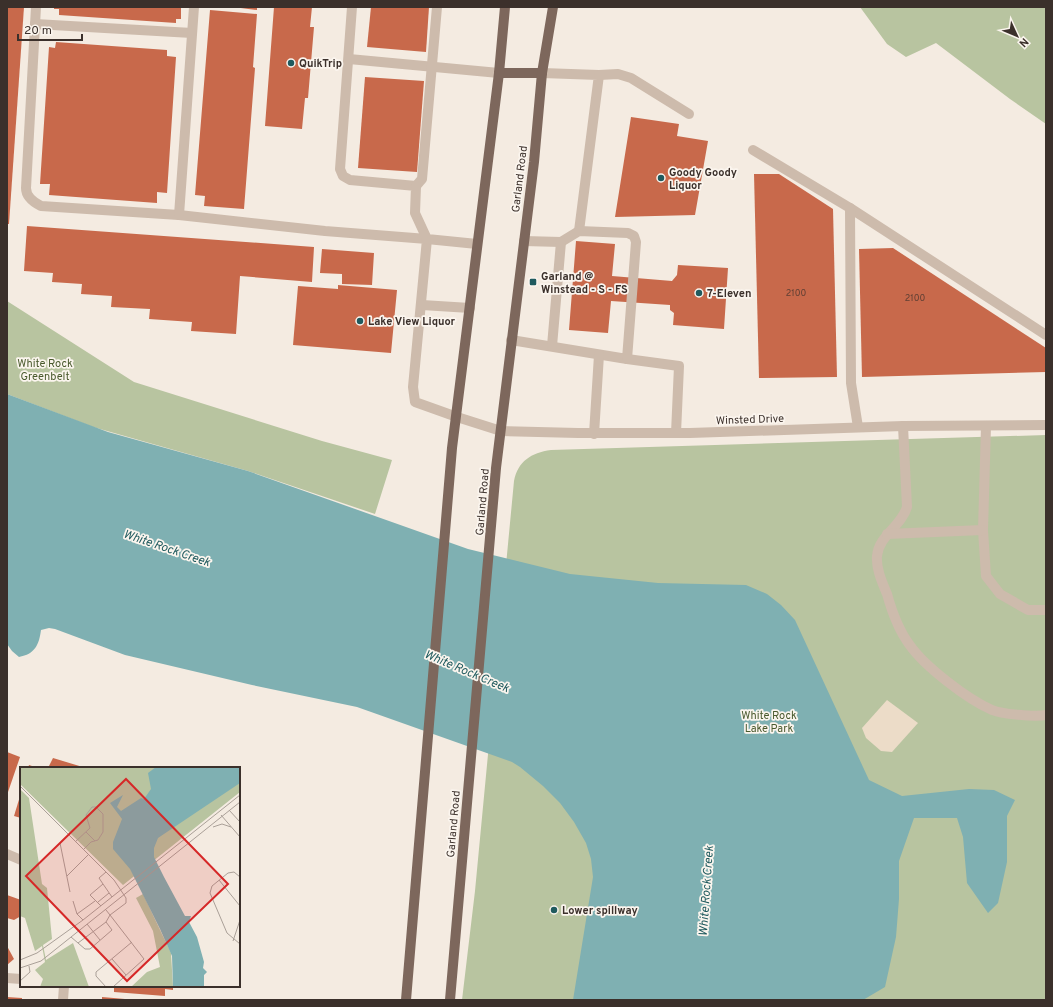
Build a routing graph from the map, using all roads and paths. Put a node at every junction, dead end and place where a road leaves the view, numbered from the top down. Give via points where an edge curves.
1 (36, 7) edge
2 (194, 7) edge
3 (352, 7) edge
4 (437, 7) edge
5 (505, 7) edge
6 (553, 7) edge
7 (35, 24) junction
8 (192, 33) junction
9 (349, 59) junction
10 (431, 67) junction
11 (499, 73) junction
12 (542, 73) junction
13 (599, 75) junction
14 (689, 114) dead end
15 (753, 150) dead end
16 (416, 186) junction
17 (850, 208) junction
18 (179, 215) junction
19 (579, 231) junction
20 (426, 239) junction
21 (524, 241) junction
22 (561, 242) junction
23 (477, 244) junction
24 (422, 305) junction
25 (470, 308) junction
26 (1046, 335) edge
27 (512, 340) junction
28 (552, 346) junction
29 (599, 354) junction
30 (627, 359) junction
31 (457, 417) junction
32 (1046, 424) edge
33 (903, 426) junction
34 (986, 426) junction
35 (858, 427) junction
36 (501, 431) junction
37 (676, 433) junction
38 (594, 434) junction
39 (983, 530) junction
40 (887, 534) junction
41 (1046, 610) edge
42 (1046, 715) edge
43 (7, 854) edge
44 (20, 860) edge
45 (7, 978) edge
46 (20, 979) edge
47 (64, 987) edge
48 (62, 1000) edge
49 (406, 1000) edge
50 (450, 1000) edge

1 - 7 street
2 - 8 street
3 - 9 street
4 - 10 street
5 - 11 main road
6 - 12 main road, Garland Road
7 - 8 street
7 - 18 street via 26,188 29,198 41,206
8 - 18 street
9 - 10 street
9 - 16 street via 340,169 343,176 350,180
10 - 11 street
10 - 16 street via 422,179
11 - 12 main road
11 - 23 main road
12 - 13 street
12 - 21 main road, Garland Road
13 - 14 street via 618,74 631,78
13 - 19 street
15 - 17 street
16 - 20 street via 415,213
17 - 26 street
17 - 35 street via 852,383
18 - 20 street
19 - 22 street
19 - 30 street via 628,233 634,236 636,242
20 - 23 street
20 - 24 street
21 - 22 street
21 - 27 main road, Garland Road
22 - 28 street
23 - 25 main road
24 - 25 street
24 - 31 street, Winsted Drive via 413,387 415,402
25 - 31 main road
27 - 28 street
27 - 36 main road, Garland Road
28 - 29 street
29 - 30 street
29 - 38 street
30 - 37 street via 680,366
31 - 36 street, Winsted Drive
31 - 49 main road via 448,493
32 - 34 street, Winsted Drive
33 - 34 street, Winsted Drive
33 - 35 street, Winsted Drive
33 - 40 street via 906,507 904,517
34 - 39 street
35 - 37 street, Winsted Drive
36 - 38 street, Winsted Drive
36 - 50 main road, Garland Road
37 - 38 street, Winsted Drive
39 - 40 street
39 - 41 street via 986,576 1000,594 1028,610
40 - 42 street via 880,544 877,566 896,622 918,656 953,686 992,711 1037,717
43 - 44 street
45 - 46 street
47 - 48 street

